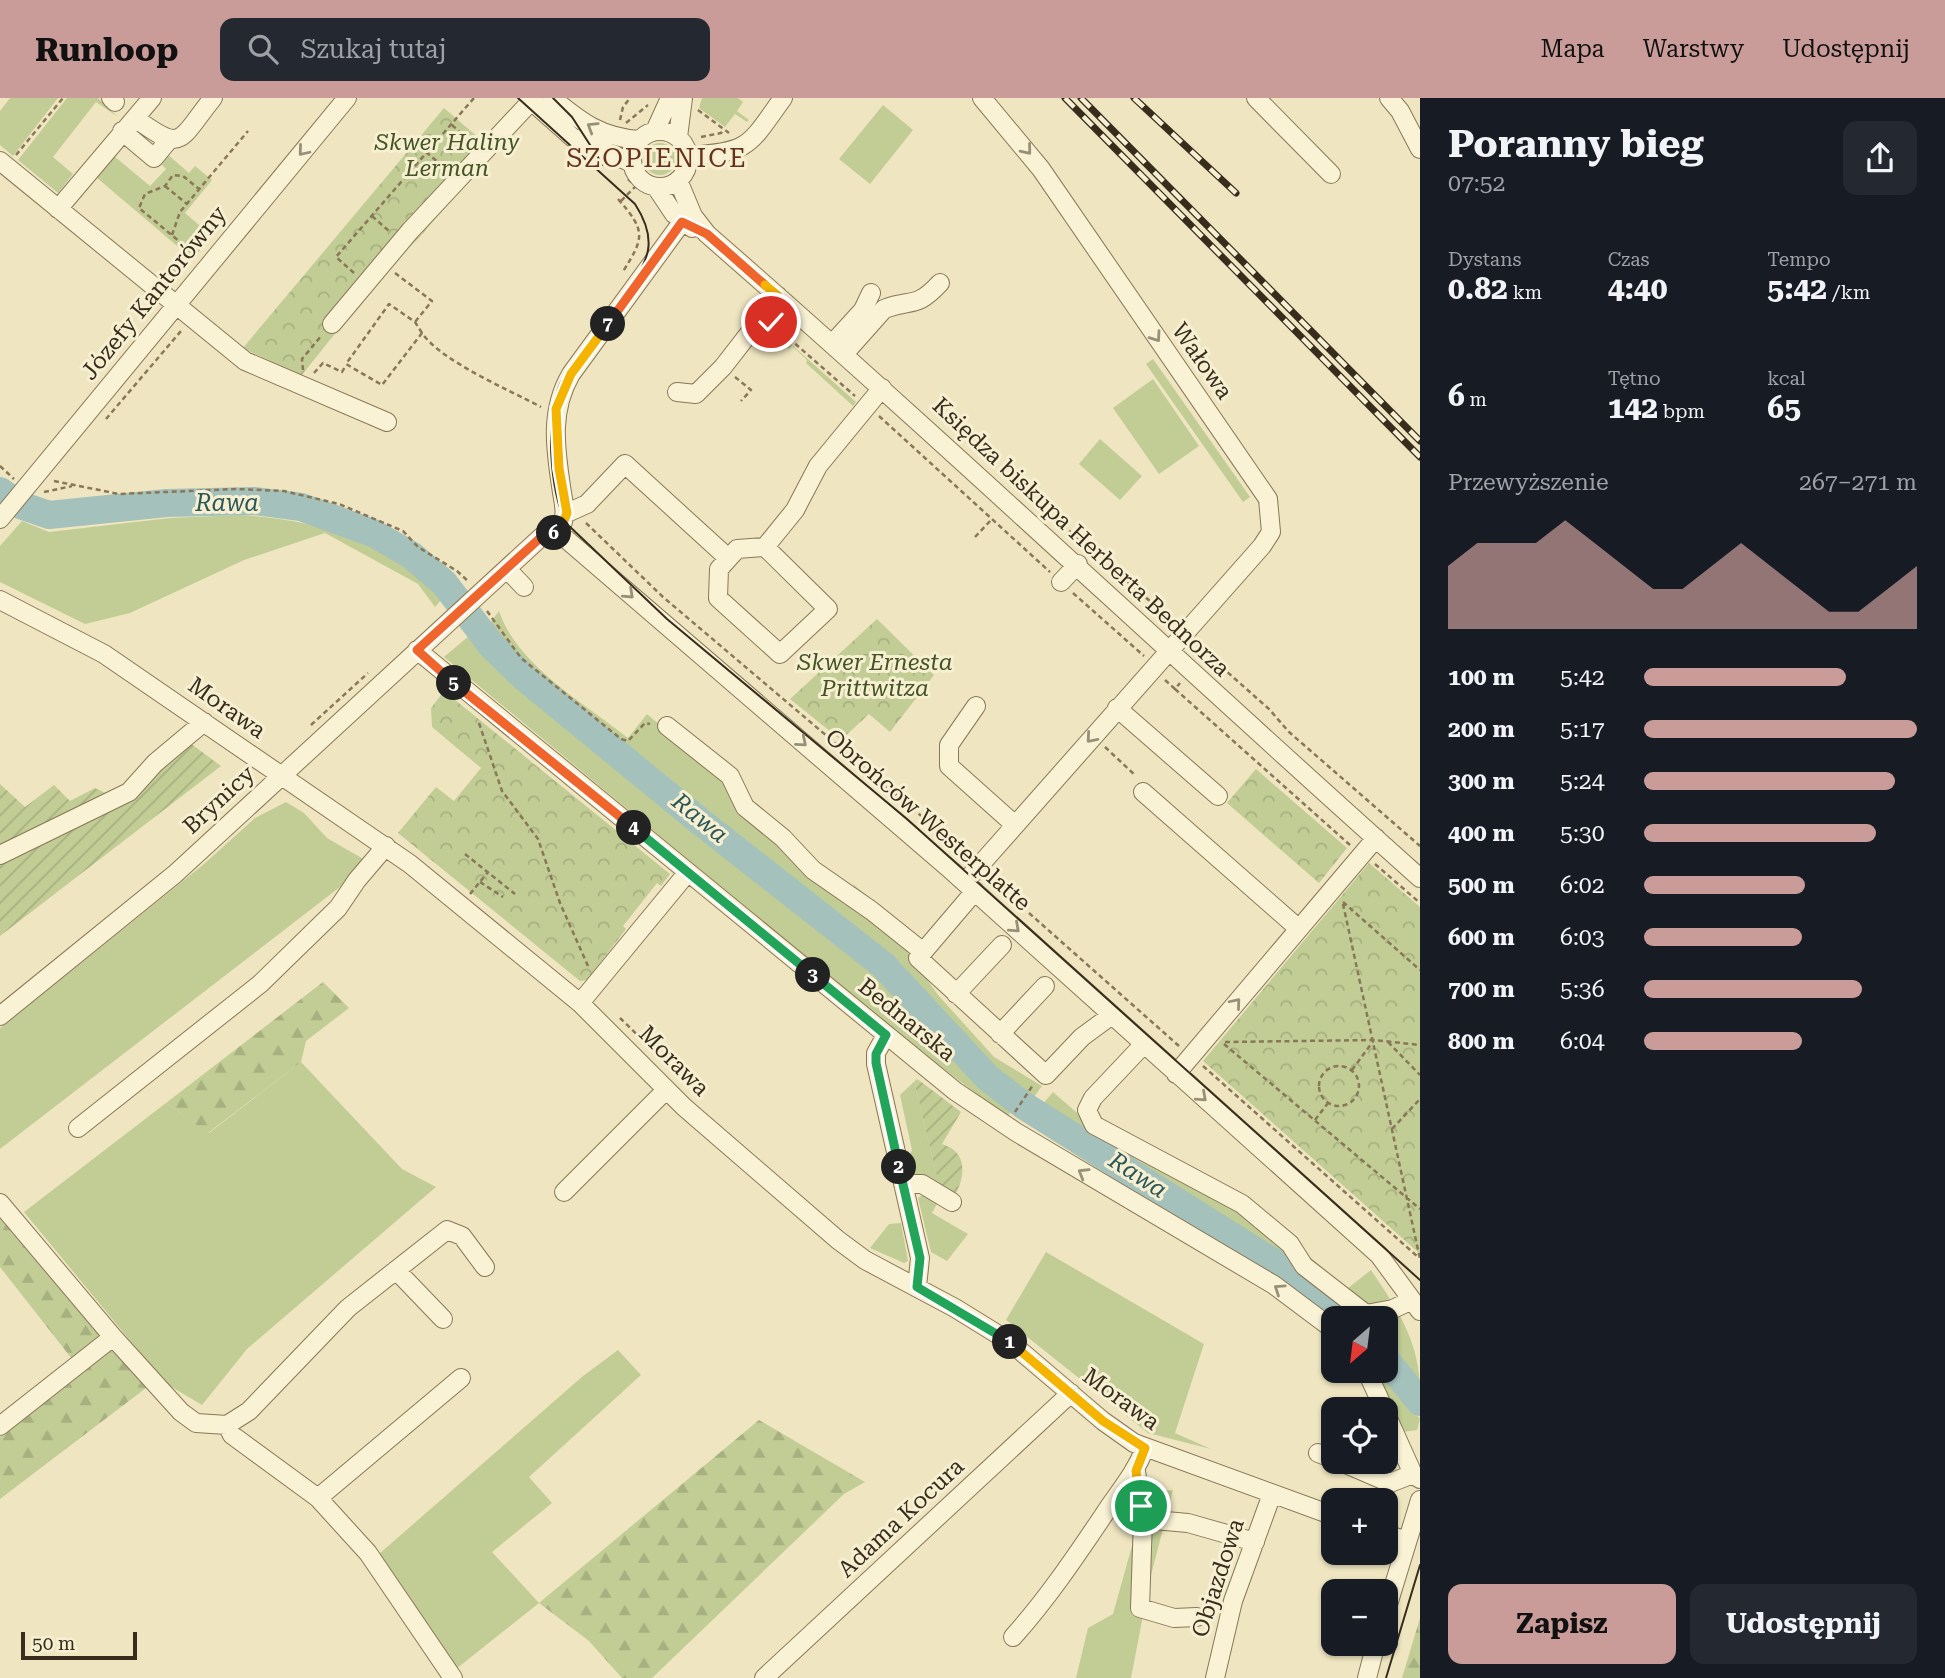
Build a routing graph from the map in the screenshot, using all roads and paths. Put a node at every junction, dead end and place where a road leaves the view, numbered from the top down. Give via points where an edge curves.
1 (63, 98) edge
2 (152, 98) edge
3 (213, 98) edge
4 (346, 98) edge
5 (474, 98) edge
6 (552, 98) edge
7 (651, 98) edge
8 (670, 98) edge
9 (783, 98) edge
10 (982, 98) edge
11 (1256, 98) edge
12 (1389, 98) edge
13 (531, 99) edge
14 (690, 103) edge
15 (135, 118) junction
16 (452, 125) junction
17 (618, 129) dead end
18 (724, 129) junction
19 (122, 131) junction
20 (248, 131) dead end
21 (655, 131) junction
22 (678, 137) junction
23 (639, 140) junction
24 (168, 141) junction
25 (1420, 149) edge
26 (694, 150) junction
27 (743, 151) junction
28 (426, 152) junction
29 (483, 152) junction
30 (7, 160) edge
31 (632, 163) junction
32 (1331, 174) dead end
33 (457, 180) junction
34 (678, 180) junction
35 (165, 186) junction
36 (636, 186) dead end
37 (656, 187) junction
38 (199, 189) junction
39 (620, 202) dead end
40 (187, 204) junction
41 (58, 209) junction
42 (372, 215) junction
43 (682, 222) junction
44 (707, 234) junction
45 (172, 235) junction
46 (402, 241) junction
47 (200, 258) dead end
48 (396, 274) dead end
49 (366, 283) junction
50 (940, 283) dead end
51 (871, 293) dead end
52 (778, 296) junction
53 (175, 305) junction
54 (764, 312) junction
55 (415, 322) junction
56 (332, 324) dead end
57 (422, 332) junction
58 (838, 349) junction
59 (346, 364) junction
60 (723, 367) junction
61 (304, 376) dead end
62 (882, 388) junction
63 (677, 392) dead end
64 (741, 401) dead end
65 (541, 407) dead end
66 (868, 407) junction
67 (387, 422) dead end
68 (0, 466) edge
69 (47, 480) dead end
70 (26, 485) junction
71 (74, 486) junction
72 (567, 513) junction
73 (993, 518) junction
74 (0, 519) edge
75 (594, 531) dead end
76 (559, 533) junction
77 (975, 537) dead end
78 (765, 547) junction
79 (729, 558) junction
80 (1078, 564) junction
81 (507, 569) junction
82 (1061, 582) junction
83 (524, 587) dead end
84 (477, 597) junction
85 (0, 600) edge
86 (417, 650) junction
87 (1168, 650) junction
88 (1200, 661) dead end
89 (1156, 672) junction
90 (1183, 680) dead end
91 (1175, 689) junction
92 (976, 706) dead end
93 (1116, 708) junction
94 (475, 712) dead end
95 (204, 722) junction
96 (667, 726) joint
97 (1101, 744) dead end
98 (281, 775) junction
99 (1143, 792) joint
100 (1218, 796) dead end
101 (1014, 825) junction
102 (1376, 838) junction
103 (386, 846) junction
104 (1420, 846) edge
105 (465, 853) dead end
106 (1362, 854) junction
107 (0, 855) edge
108 (981, 866) junction
109 (488, 872) junction
110 (688, 872) junction
111 (1420, 878) edge
112 (480, 882) junction
113 (460, 886) dead end
114 (970, 887) junction
115 (1006, 892) dead end
116 (515, 894) dead end
117 (503, 897) dead end
118 (1337, 897) dead end
119 (1343, 902) junction
120 (1420, 903) edge
121 (1029, 913) dead end
122 (1299, 929) junction
123 (1002, 945) dead end
124 (922, 951) junction
125 (1420, 970) edge
126 (1045, 986) dead end
127 (956, 994) junction
128 (585, 998) junction
129 (1112, 1015) junction
130 (0, 1016) edge
131 (618, 1016) dead end
132 (1000, 1034) junction
133 (886, 1035) junction
134 (1374, 1040) junction
135 (1386, 1041) junction
136 (1144, 1044) junction
137 (1420, 1045) edge
138 (652, 1050) dead end
139 (1191, 1056) junction
140 (1171, 1069) junction
141 (1352, 1070) junction
142 (1420, 1074) edge
143 (666, 1090) junction
144 (1029, 1092) dead end
145 (1420, 1099) edge
146 (1328, 1103) junction
147 (1013, 1115) dead end
148 (1314, 1120) junction
149 (78, 1128) dead end
150 (1392, 1129) junction
151 (903, 1184) junction
152 (564, 1192) dead end
153 (1404, 1195) junction
154 (952, 1202) dead end
155 (0, 1203) edge
156 (1420, 1209) edge
157 (1419, 1258) edge
158 (485, 1268) dead end
159 (396, 1270) junction
160 (917, 1287) junction
161 (1416, 1305) edge
162 (443, 1319) dead end
163 (1321, 1320) edge
164 (113, 1337) junction
165 (461, 1378) dead end
166 (1070, 1393) junction
167 (227, 1425) junction
168 (0, 1426) edge
169 (1399, 1444) joint
170 (1420, 1446) edge
171 (1145, 1448) junction
172 (1136, 1471) junction
173 (1369, 1474) edge
174 (1417, 1476) edge
175 (1272, 1494) junction
176 (318, 1498) junction
177 (1420, 1500) edge
178 (1321, 1511) edge
179 (1143, 1519) junction
180 (1398, 1538) edge
181 (1407, 1541) junction
182 (1255, 1542) junction
183 (1396, 1579) edge
184 (1197, 1617) dead end
185 (1013, 1637) dead end
186 (1373, 1656) edge
187 (453, 1678) edge
188 (764, 1678) edge
189 (1215, 1678) edge
190 (1367, 1678) edge

1 - 30 path
2 - 15 street
3 - 24 street via 182,136
4 -> 53 street, Józefy Kantorówny
5 - 16 path
23 -> 6 street via 598,132
7 - 17 path
8 - 21 street
9 - 27 street
10 -> 87 street, Wałowa via 1041,169 1268,499 1271,532 1262,546
11 - 32 street
12 - 25 street
13 - 29 street
13 - 31 street via 572,137
14 - 18 path
14 - 22 street
15 - 19 street
15 - 24 street
16 - 28 path
16 - 29 path
18 - 26 path via 701,136
18 - 27 path
19 - 24 street via 154,158
19 - 41 street
20 - 38 path
21 - 22 street
21 - 23 street
22 - 26 street
23 - 31 street
26 - 27 street
26 - 34 street
28 - 33 path
28 - 42 path
29 - 33 street
30 - 41 street
31 - 37 street via 637,176
33 - 46 street
34 - 37 street
34 - 44 street, Księdza biskupa Herberta Bednorza via 693,216
35 - 38 path via 173,175 183,176
35 - 40 path
35 - 45 path via 145,194 139,208
36 - 39 path
37 - 43 street, Księdza biskupa Herberta Bednorza
38 - 40 path
40 - 45 path
41 - 53 street
42 - 46 path
42 - 49 path via 336,257
43 - 44 street, Księdza biskupa Herberta Bednorza
43 - 72 street via 559,397 555,424
44 - 52 street, Księdza biskupa Herberta Bednorza
45 - 47 path
46 - 49 street
48 - 55 path via 432,301
49 - 56 street
50 - 58 street via 915,304 884,309
51 - 58 street
52 - 54 street
52 - 58 street, Księdza biskupa Herberta Bednorza
53 - 67 street via 245,361
53 - 70 street, Józefy Kantorówny
54 - 60 street
54 - 66 path
55 - 57 path
55 - 59 path via 389,304
57 - 59 path via 382,386
57 - 65 path via 437,348 478,374
58 - 62 street, Księdza biskupa Herberta Bednorza
59 - 61 path via 342,372 323,363
60 - 63 street via 696,394
60 - 64 path via 751,390
62 - 66 street
62 - 80 street, Księdza biskupa Herberta Bednorza
66 - 73 path
66 - 78 street via 818,466 795,510
68 - 70 path
69 - 71 path
70 - 71 path
70 - 74 street, Józefy Kantorówny
71 - 84 path via 119,494 284,491 339,504 402,531 418,547 457,571
72 - 76 street
72 - 79 street via 587,505 625,464
73 - 77 path
73 - 82 path
75 - 108 path via 677,609
76 - 81 street, Brynicy via 546,533
76 -> 114 street, Obrońców Westerplatte
78 - 79 street via 737,549
78 - 79 street via 828,608 780,654 718,598 719,569
80 - 82 street
80 - 87 street, Księdza biskupa Herberta Bednorza
81 - 83 street
81 - 84 street, Brynicy
82 - 89 path
84 - 86 street, Brynicy
84 - 96 path via 521,657 621,739 628,741 645,723
85 - 95 street, Morawa via 104,654
86 - 98 street, Brynicy
86 - 110 street, Bednarska
87 - 89 street, Wałowa
87 - 102 street, Księdza biskupa Herberta Bednorza
88 - 104 path via 1207,653
89 - 91 path
89 - 93 street, Wałowa
90 - 91 path
91 - 106 path
92 - 101 street via 949,745 949,766
93 - 100 street
93 -> 101 street, Wałowa
94 - 128 path via 502,791 543,849 560,903 592,976 583,986
95 - 98 street, Morawa
95 - 107 street via 129,792
96 - 124 street via 730,776 745,807 813,870
97 - 99 path via 1135,774
98 - 103 street, Morawa
98 - 130 street, Brynicy via 175,874
99 - 122 street
101 - 108 street, Wałowa
102 - 106 street
102 - 111 street, Księdza biskupa Herberta Bednorza
103 - 128 street, Morawa
103 - 149 street via 338,908 260,984
105 - 109 path
106 - 120 path
106 - 122 street
108 - 114 street, Wałowa
108 - 115 path
109 - 112 path
109 - 116 path
110 - 128 street
110 - 133 street, Bednarska
112 - 113 path via 470,894
112 - 117 path
114 - 124 street, Wałowa
114 -> 129 street, Obrońców Westerplatte
118 - 119 path
119 - 125 path
119 - 134 path
121 - 140 path via 1180,1047
139 -> 122 street
123 - 127 street
124 - 127 street via 918,958
126 - 132 street
127 - 132 street
128 - 143 street, Morawa
129 - 132 street via 1082,1037 1046,1075
129 - 136 street, Obrońców Westerplatte
131 - 138 path
133 - 151 street via 876,1063
163 -> 133 street, Bednarska via 1274,1285 985,1112
134 - 135 path
134 - 141 path
134 - 148 path via 1222,1042
134 - 150 path
135 - 137 path
135 - 142 path
136 - 140 street, Obrońców Westerplatte
136 - 161 street via 1093,1098 1087,1110 1094,1125 1242,1204 1290,1244 1304,1266 1367,1314
139 - 140 street
139 - 157 path
140 -> 161 street, Obrońców Westerplatte via 1379,1255
141 - 146 path via 1360,1083 1356,1098 1343,1106
141 - 146 path via 1339,1065 1325,1070 1319,1091
143 - 152 street
143 - 160 street, Morawa via 838,1240
144 - 147 path
145 - 150 path
146 - 148 path
148 - 153 path
150 - 153 path
151 - 154 street via 922,1184
151 - 160 street via 920,1258
153 - 156 path
153 - 157 path
155 - 164 street
158 - 159 street via 462,1236 447,1230
159 - 162 street
159 - 167 street via 348,1308 249,1410
160 - 166 street, Morawa via 1010,1342
164 - 167 street via 181,1412 196,1423
164 - 168 street
165 - 176 street
166 - 171 street, Morawa
166 - 188 street, Adama Kocura
167 - 176 street via 232,1435
169 - 170 street
169 - 174 street
171 - 172 street
171 - 175 street, Morawa
172 - 179 street
172 - 185 street via 1046,1601
173 - 174 street via 1390,1483
175 - 178 street, Morawa
175 - 182 street, Objazdowa
176 - 187 street via 368,1553
177 - 181 street
179 - 182 street via 1188,1523
179 - 184 street via 1140,1608 1174,1618
180 - 181 street
181 - 183 street
182 - 189 street, Objazdowa via 1233,1601
186 - 190 street

